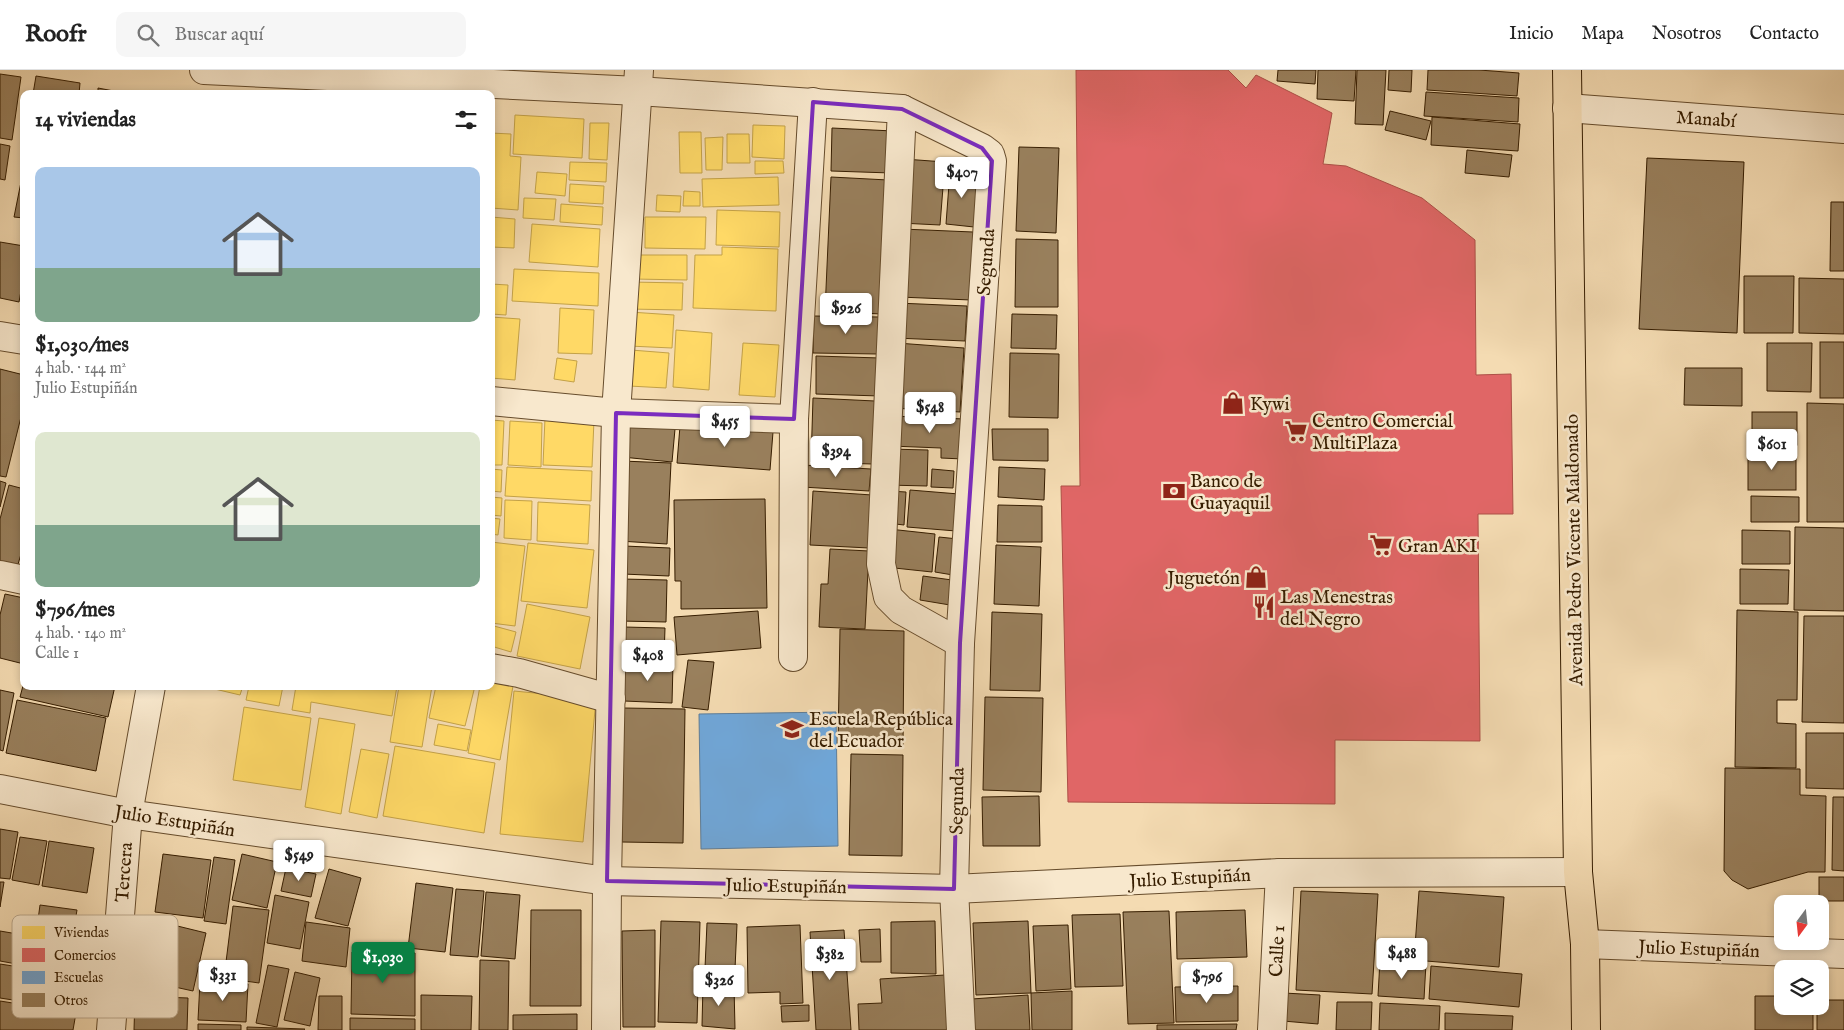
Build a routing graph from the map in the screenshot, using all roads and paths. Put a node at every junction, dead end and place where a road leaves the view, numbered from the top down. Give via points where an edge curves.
1 (204, 70) edge
2 (1567, 70) edge
3 (251, 79) edge
4 (638, 81) edge
5 (813, 102) junction
6 (1567, 108) junction
7 (902, 109) junction
8 (1844, 129) edge
9 (0, 336) edge
10 (20, 339) edge
11 (495, 401) edge
12 (616, 413) junction
13 (794, 419) junction
14 (0, 575) edge
15 (20, 579) edge
16 (960, 643) junction
17 (793, 657) dead end
18 (495, 669) edge
19 (150, 690) edge
20 (611, 699) junction
21 (0, 789) edge
22 (128, 814) junction
23 (1578, 872) junction
24 (1280, 873) junction
25 (607, 881) junction
26 (954, 888) junction
27 (120, 915) edge
28 (1585, 944) junction
29 (1844, 954) edge
30 (606, 1030) edge
31 (961, 1030) edge
32 (1272, 1030) edge
33 (1586, 1030) edge

1 - 3 street, Segunda
2 - 6 main road, Avenida Pedro Vicente Maldonado
3 - 4 street, Segunda
4 - 5 street, Segunda
4 - 12 street
5 - 7 street, Segunda
5 - 13 street
6 - 8 street, Manabí
6 - 23 main road, Avenida Pedro Vicente Maldonado
7 - 16 street via 881,564 888,598 894,604
7 - 16 street, Segunda via 986,150 992,161
9 - 10 street
11 - 12 street
12 - 13 street
12 - 20 street
13 - 17 street
14 - 15 street
16 - 26 street, Segunda
18 - 20 street
19 - 22 street, Tercera
20 - 25 street
21 - 22 street, Julio Estupiñán
22 - 25 street, Julio Estupiñán
22 - 27 street, Tercera
23 - 24 street, Julio Estupiñán
23 - 28 main road, Avenida Pedro Vicente Maldonado
24 - 26 street, Julio Estupiñán
24 - 32 street, Calle 1
25 - 26 street, Julio Estupiñán
25 - 30 street
26 - 31 street, Segunda
28 - 29 street, Julio Estupiñán
28 - 33 main road, Avenida Pedro Vicente Maldonado

